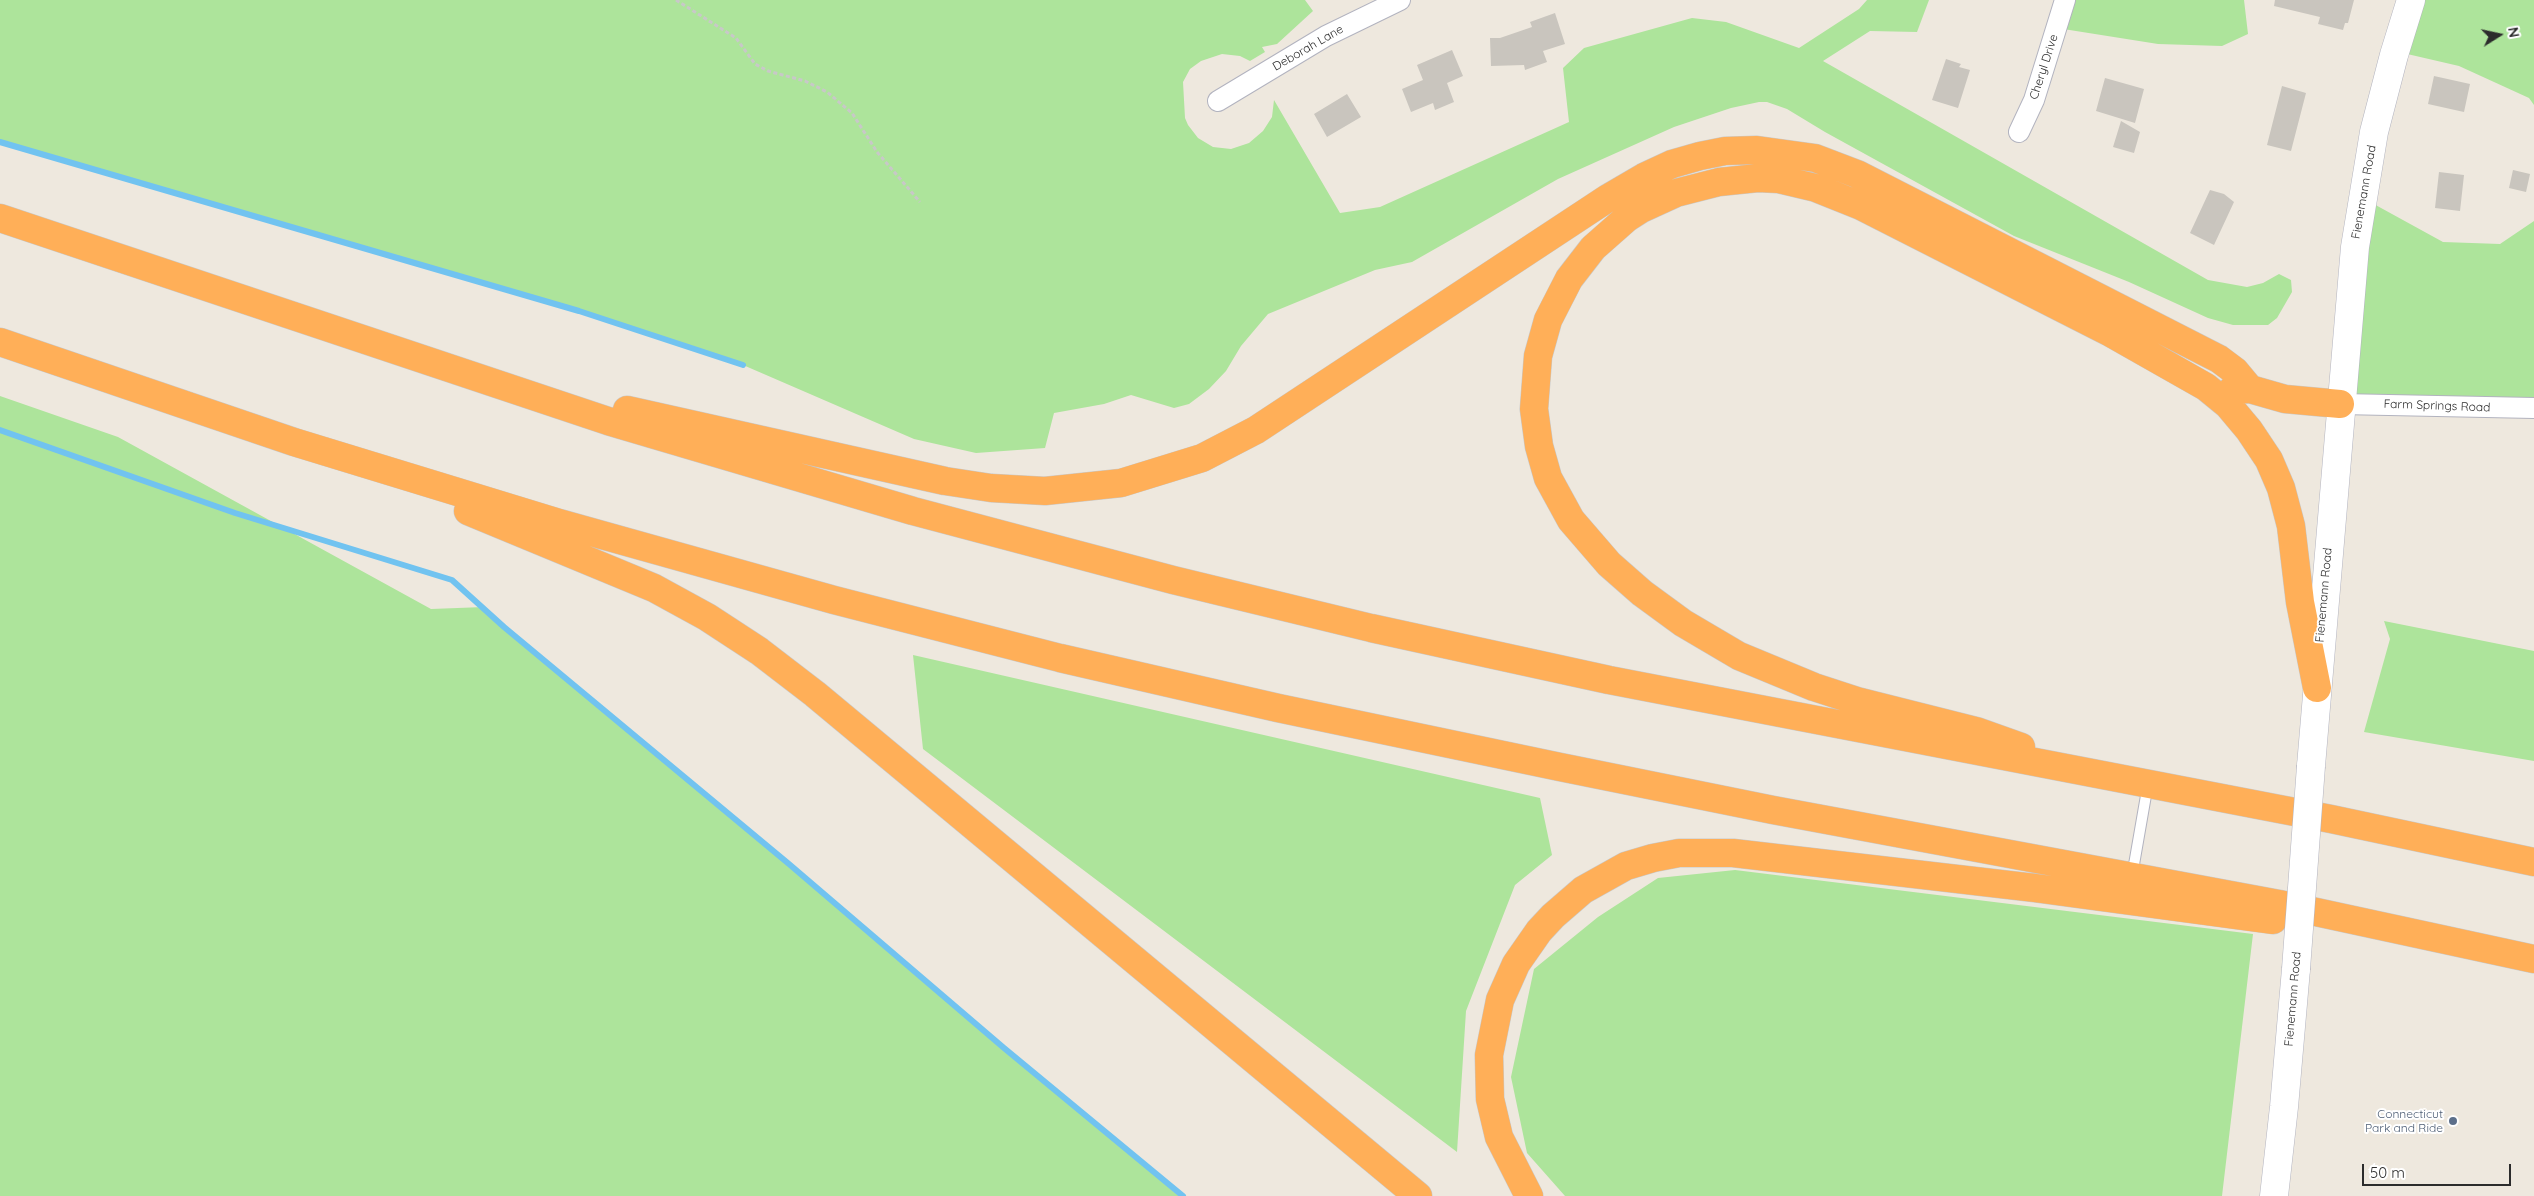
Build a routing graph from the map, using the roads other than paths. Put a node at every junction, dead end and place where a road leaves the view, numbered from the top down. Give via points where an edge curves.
1 (1400, 0) edge
2 (2065, 0) edge
3 (2411, 0) edge
4 (1218, 101) dead end
5 (2019, 132) dead end
6 (0, 218) edge
7 (0, 342) edge
8 (2206, 387) junction
9 (2250, 389) junction
10 (537, 398) junction
11 (2340, 404) junction
12 (2534, 408) edge
13 (420, 481) junction
14 (2317, 688) junction
15 (2063, 768) junction
16 (2148, 784) junction
17 (2534, 862) edge
18 (2132, 877) junction
19 (2405, 931) junction
20 (2534, 959) edge
21 (1418, 1196) edge
22 (1529, 1196) edge
23 (2274, 1196) edge

1 - 4 street, Deborah Lane via 1326,36
2 - 5 street, Cheryl Drive via 2034,100
3 - 11 main road, Fienemann Road via 2387,81 2365,181 2350,290
6 - 10 highway
7 - 13 highway via 266,433
8 - 9 highway
8 - 14 highway via 2228,404 2249,430 2269,460 2281,488 2291,526 2300,602
8 - 15 highway via 2109,332 1861,206 1816,188 1778,179 1711,183 1676,193 1641,209 1609,232 1580,263 1548,320 1538,356 1534,391 1536,428 1544,464 1556,495 1571,520 1625,579 1682,623 1754,663 1857,701 1994,736
9 - 10 highway via 2235,371 2219,359 1857,174 1815,158 1757,150 1700,156 1644,177 1256,430 1202,458 1121,483 1045,491 984,487 653,415
9 - 11 highway via 2285,399
10 - 15 highway via 913,511 1274,605 1609,680
11 - 12 street, Farm Springs Road
11 - 14 main road, Fienemann Road
13 - 18 highway via 834,600 1168,684 1569,769
13 - 21 highway via 489,521 654,588 759,651 815,694
14 - 23 main road, Fienemann Road, bridge via 2296,969
15 - 16 highway
16 - 17 highway
16 - 18 lane
18 - 19 highway
19 - 20 highway
19 - 22 highway via 2309,925 2035,888 1733,853 1692,852 1640,861 1599,879 1553,916 1519,958 1500,1000 1489,1055 1490,1099 1499,1137

